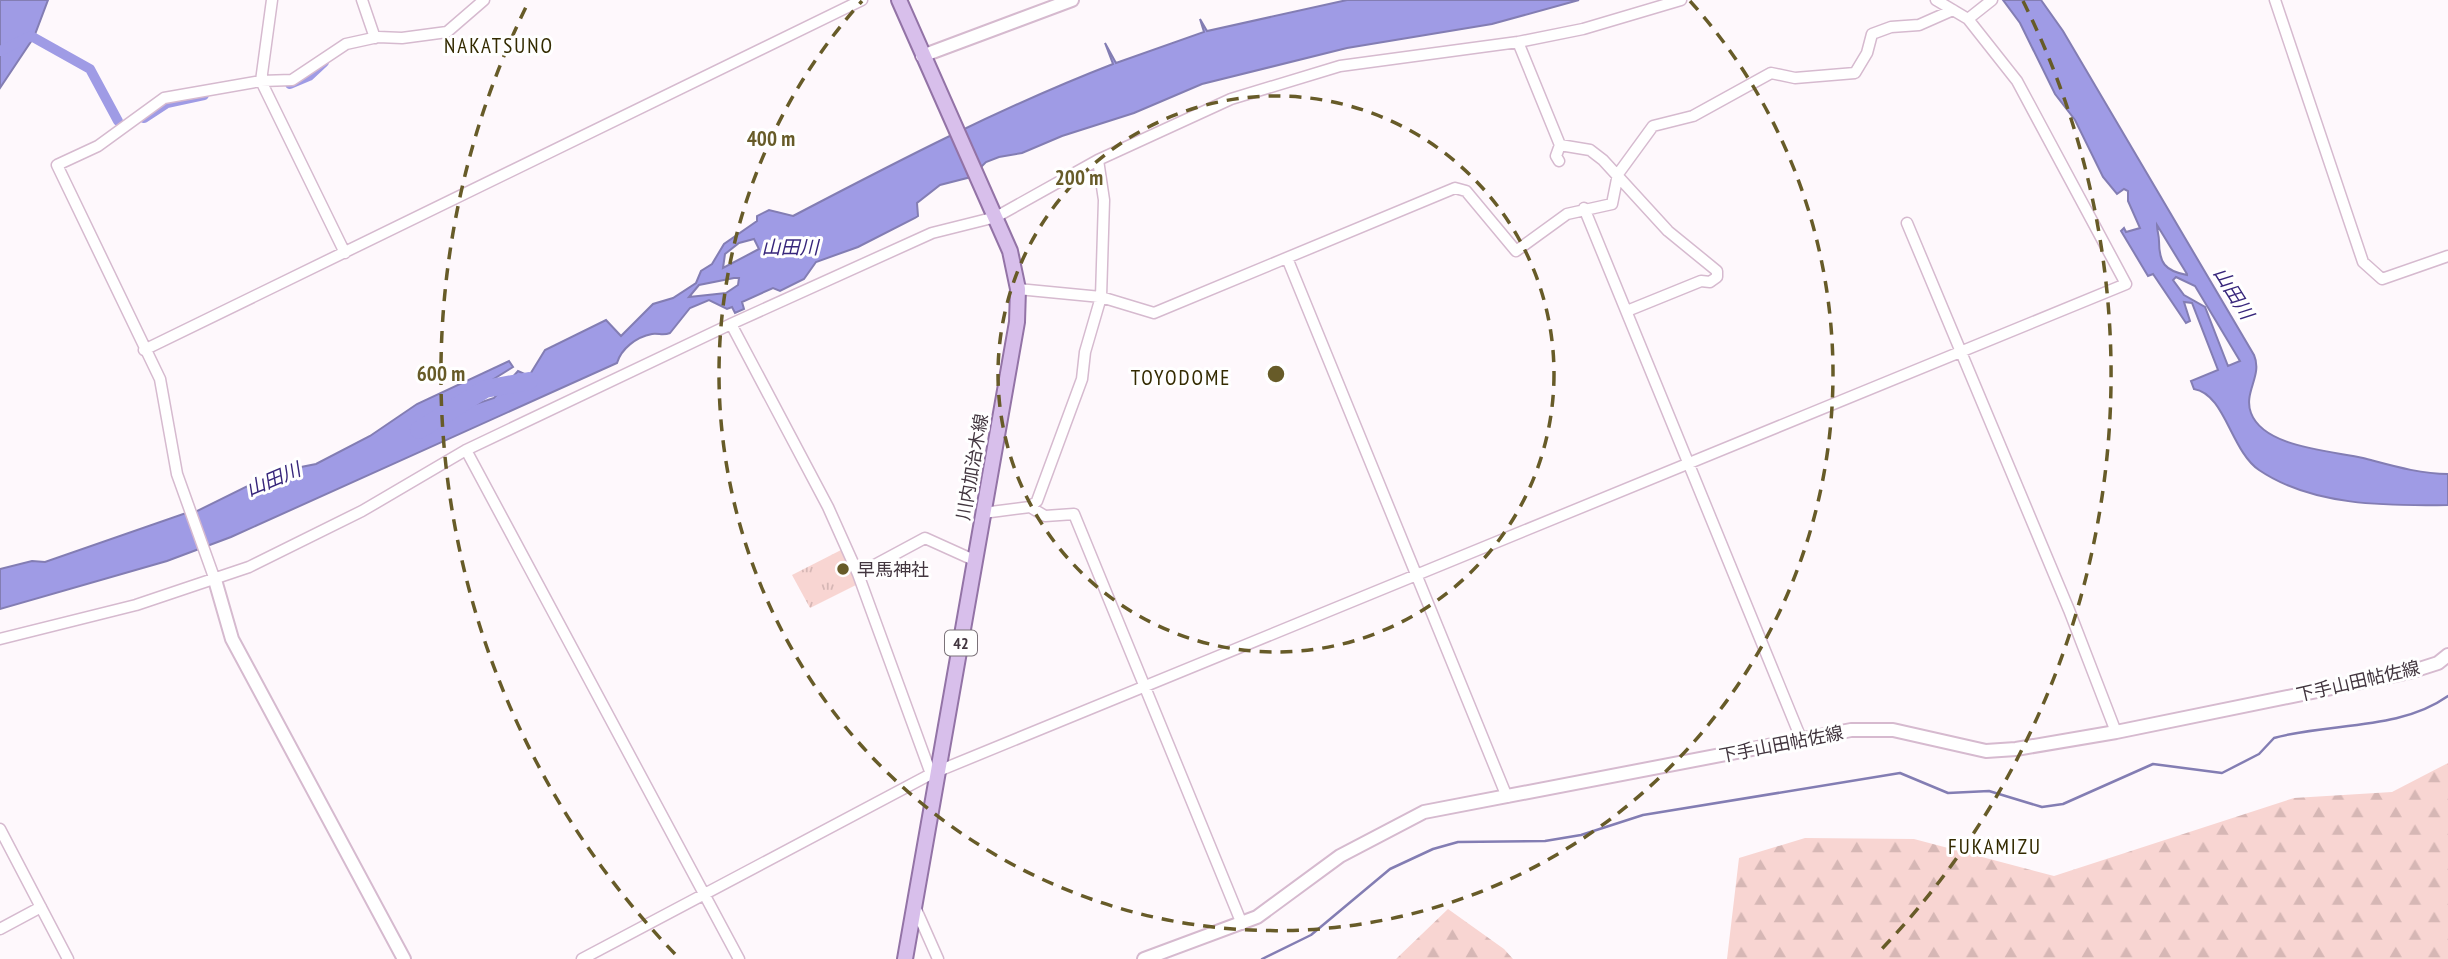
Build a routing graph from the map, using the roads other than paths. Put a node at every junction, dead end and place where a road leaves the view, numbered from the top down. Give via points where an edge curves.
1 (272, 0) edge
2 (362, 0) edge
3 (484, 0) edge
4 (862, 0) edge
5 (899, 0) edge
6 (1072, 0) edge
7 (1681, 0) edge
8 (1936, 0) edge
9 (1992, 0) edge
10 (2275, 0) edge
11 (1952, 10) junction
12 (1970, 18) junction
13 (375, 38) junction
14 (1518, 42) junction
15 (922, 56) junction
16 (261, 81) junction
17 (1560, 145) junction
18 (1098, 160) junction
19 (1559, 161) dead end
20 (1618, 174) junction
21 (1584, 208) junction
22 (995, 215) junction
23 (1907, 223) dead end
24 (345, 253) junction
25 (2448, 256) edge
26 (1287, 258) junction
27 (1018, 289) junction
28 (1101, 297) junction
29 (1627, 311) junction
30 (731, 324) junction
31 (144, 350) junction
32 (1960, 351) junction
33 (466, 450) junction
34 (1688, 463) junction
35 (1030, 506) junction
36 (983, 513) junction
37 (976, 561) junction
38 (1418, 573) junction
39 (858, 574) junction
40 (213, 575) junction
41 (0, 639) edge
42 (2448, 655) edge
43 (1144, 688) junction
44 (2116, 732) junction
45 (1801, 741) junction
46 (935, 773) junction
47 (1507, 797) junction
48 (0, 829) edge
49 (704, 893) junction
50 (914, 903) junction
51 (41, 907) junction
52 (1242, 924) junction
53 (0, 929) edge
54 (68, 959) edge
55 (404, 959) edge
56 (582, 959) edge
57 (739, 959) edge
58 (905, 959) edge
59 (938, 959) edge
60 (1144, 959) edge

1 - 16 street
2 - 13 street
3 - 13 street via 447,32
4 - 24 street
5 - 15 main road, 川内加治木線 / 42
6 - 15 main road
7 - 14 street via 1583,29
8 - 11 street
9 - 12 street
10 - 25 street via 2363,262 2382,279
11 - 12 street
11 - 20 street via 1919,26 1891,27 1872,34 1855,73 1795,78 1771,73 1693,116 1653,126
12 - 32 street via 2017,82 2126,284
13 - 16 street via 346,44 300,77
14 - 17 street
14 - 18 street via 1340,66 1231,99
15 - 22 main road, 川内加治木線 / 42
16 - 24 street
16 - 31 street via 164,99 98,146 57,164
17 - 19 street
17 - 20 street via 1590,150
18 - 22 street
18 - 28 street via 1104,201
20 - 21 street via 1612,204
20 - 29 street via 1668,231 1717,271 1710,282 1701,281
21 - 26 street via 1567,214 1516,251 1466,191 1455,187
21 - 29 street
22 - 27 main road, 川内加治木線 / 42 via 1010,251
22 - 30 street via 932,233
23 - 32 street
24 - 31 street
26 - 28 street via 1154,313
26 - 38 street
27 - 28 street
27 - 36 main road, 川内加治木線 / 42 via 1017,323
28 - 35 street via 1082,379 1042,492
29 - 34 street
30 - 33 street
30 - 39 street via 828,507
31 - 40 street via 160,379 177,474
32 - 34 street
32 - 44 street
33 - 40 street via 362,511 249,568
33 - 49 street
34 - 38 street
34 - 45 street
35 - 36 street
35 - 43 street via 1045,516 1074,514
36 - 37 main road, 川内加治木線 / 42
37 - 39 street via 925,538
37 - 46 main road, 川内加治木線 / 42
38 - 43 street
38 - 47 street
39 - 46 street
40 - 41 street via 136,605
40 - 55 main road via 232,639
42 - 44 main road, 下手山田帖佐線 via 2410,672
43 - 46 street
43 - 52 street
44 - 45 main road, 下手山田帖佐線 via 1986,751 1894,730 1852,730
45 - 47 main road, 下手山田帖佐線
46 - 49 street
46 - 50 main road, 川内加治木線 / 42
47 - 52 main road, 下手山田帖佐線 via 1424,812 1401,822 1340,856 1279,904
48 - 51 street
49 - 56 street
49 - 57 street
50 - 58 main road, 川内加治木線 / 42
50 - 59 street
51 - 53 street
51 - 54 street
52 - 60 main road, 下手山田帖佐線

